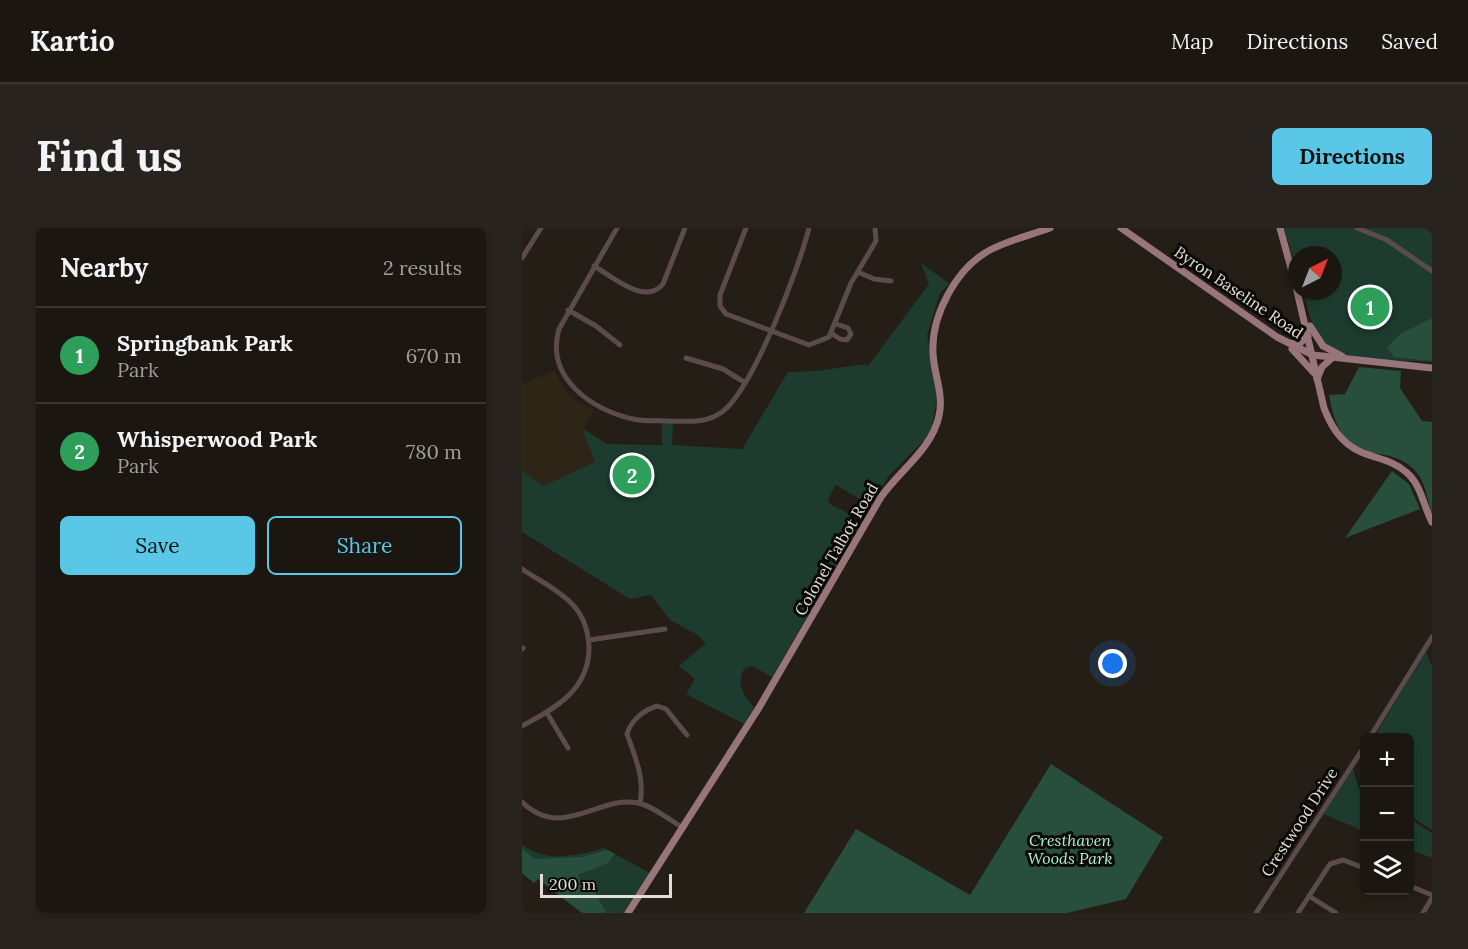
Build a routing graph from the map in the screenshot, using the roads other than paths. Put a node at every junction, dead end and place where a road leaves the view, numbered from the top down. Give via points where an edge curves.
1 (541, 228) edge
2 (616, 228) edge
3 (685, 228) edge
4 (746, 228) edge
5 (809, 228) edge
6 (875, 228) edge
7 (1050, 228) edge
8 (1121, 228) edge
9 (1280, 228) edge
10 (1357, 228) edge
11 (1288, 257) edge
12 (522, 258) edge
13 (594, 266) junction
14 (1432, 271) edge
15 (858, 272) junction
16 (891, 281) dead end
17 (1300, 300) edge
18 (1300, 300) edge
19 (568, 310) junction
20 (836, 324) junction
21 (770, 330) junction
22 (831, 333) junction
23 (1308, 336) junction
24 (1277, 337) junction
25 (620, 345) dead end
26 (1313, 355) junction
27 (686, 358) dead end
28 (1331, 359) junction
29 (1363, 362) junction
30 (1432, 368) edge
31 (1317, 379) junction
32 (744, 382) junction
33 (1432, 522) edge
34 (522, 569) edge
35 (665, 629) dead end
36 (1432, 637) edge
37 (589, 640) junction
38 (547, 713) junction
39 (522, 726) edge
40 (1374, 733) edge
41 (687, 735) dead end
42 (568, 748) dead end
43 (1360, 755) edge
44 (522, 801) edge
45 (640, 803) junction
46 (683, 828) junction
47 (1360, 867) edge
48 (1414, 888) edge
49 (1309, 896) junction
50 (1432, 896) edge
51 (628, 913) edge
52 (1256, 913) edge
53 (1298, 913) edge
54 (1336, 913) edge
55 (1423, 913) edge

1 - 12 street
2 - 13 street
3 - 13 street via 657,291 637,291
4 - 21 street via 720,295 720,306 726,314
5 - 21 street
6 - 15 street via 876,241
7 - 46 main road, Colonel Talbot Road via 989,250 966,268 949,294 933,335 933,356 942,392 936,427 881,497 760,706
8 - 24 main road, Byron Baseline Road
9 - 11 main road
10 - 14 street via 1387,240
13 - 19 street
15 - 16 street
15 - 20 street
17 - 23 main road
18 - 29 main road via 1311,331 1323,346 1336,355
19 - 25 street
19 - 32 street via 557,338 565,378 585,397 616,414 636,420 700,422 724,410
20 - 22 street
20 - 22 street via 848,328 848,340
21 - 22 street via 809,345
21 - 32 street
23 - 24 main road via 1298,345
23 - 26 main road
24 - 26 main road, Byron Baseline Road
24 - 31 main road via 1309,365
26 - 28 main road, Byron Baseline Road
26 - 31 main road
27 - 32 street via 723,369
28 - 29 main road, Byron Baseline Road
28 - 31 main road
29 - 30 main road
31 - 33 main road via 1335,432 1360,452 1391,462 1406,472 1419,489
34 - 37 street via 570,602 580,614
35 - 37 street
36 - 40 street
37 - 38 street via 584,677 568,698
38 - 39 street
38 - 42 street
41 - 45 street via 666,709 657,706 631,724 627,734 640,772
43 - 52 street, Crestwood Drive
44 - 45 street via 533,810 559,818 622,803
45 - 46 street
46 - 51 main road, Colonel Talbot Road
47 - 49 street via 1336,860
48 - 50 street
49 - 53 street
49 - 54 street
50 - 55 street

